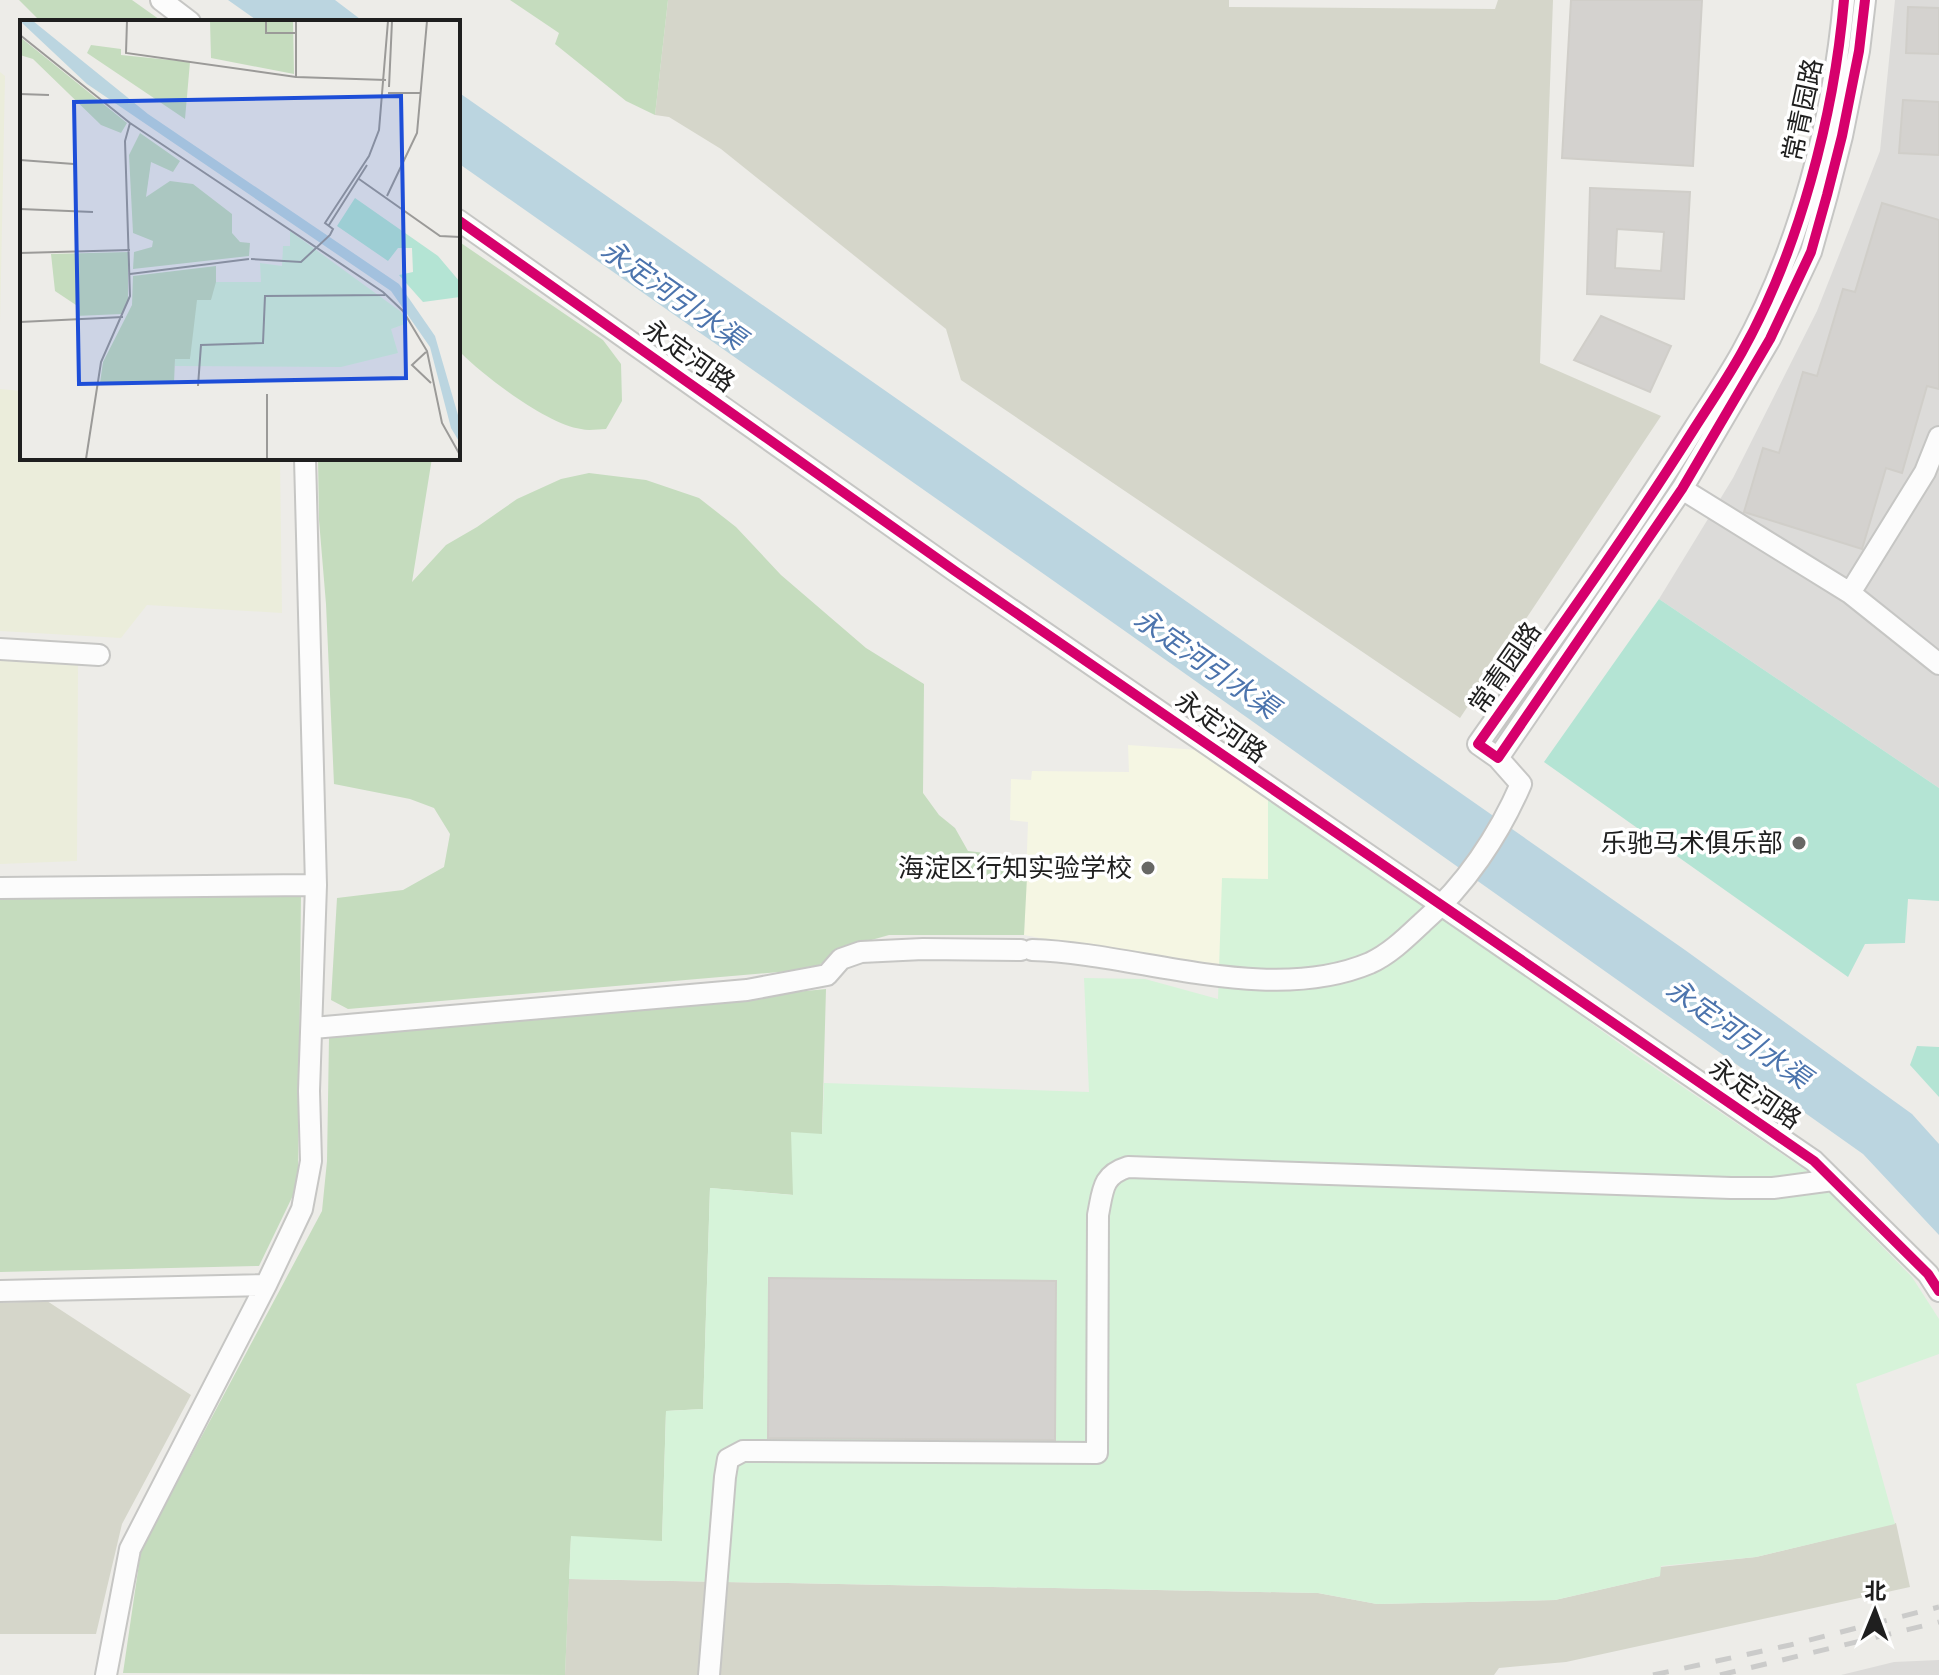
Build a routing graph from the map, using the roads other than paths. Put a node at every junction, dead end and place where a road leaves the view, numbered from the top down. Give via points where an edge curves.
1 (161, 0) edge
2 (1844, 0) edge
3 (1865, 0) edge
4 (187, 20) edge
5 (460, 221) edge
6 (1939, 437) edge
7 (305, 460) edge
8 (1682, 489) junction
9 (1850, 593) junction
10 (0, 649) edge
11 (99, 655) dead end
12 (1939, 664) edge
13 (1498, 758) junction
14 (316, 885) junction
15 (0, 888) edge
16 (1448, 898) junction
17 (313, 1028) junction
18 (1833, 1180) junction
19 (266, 1285) junction
20 (0, 1291) edge
21 (1939, 1291) edge
22 (106, 1675) edge
23 (709, 1675) edge

1 - 4 street
2 - 13 street, 常青园路 via 1823,132 1805,199 1768,297 1742,351 1649,502 1478,744
3 - 8 street, 常青园路 via 1842,136 1811,252 1770,339
5 - 16 street, 永定河路 via 955,571
6 - 9 street via 1925,472
7 - 14 street
8 - 9 street
8 - 13 street, 常青园路
9 - 12 street
10 - 11 street
13 - 16 street via 1521,784 1506,818
14 - 15 street
14 - 17 street
16 - 17 street via 1371,962 1298,980 1206,974 1069,951 861,952 841,959 827,975 747,990
16 - 18 street, 永定河路 via 1814,1161
17 - 19 street via 311,1161 302,1209
18 - 21 street, 永定河路
18 - 23 street via 1731,1188 1128,1167 1113,1172 1103,1187 1098,1215 1097,1453 743,1451 728,1459
19 - 20 street
19 - 22 street via 130,1549

